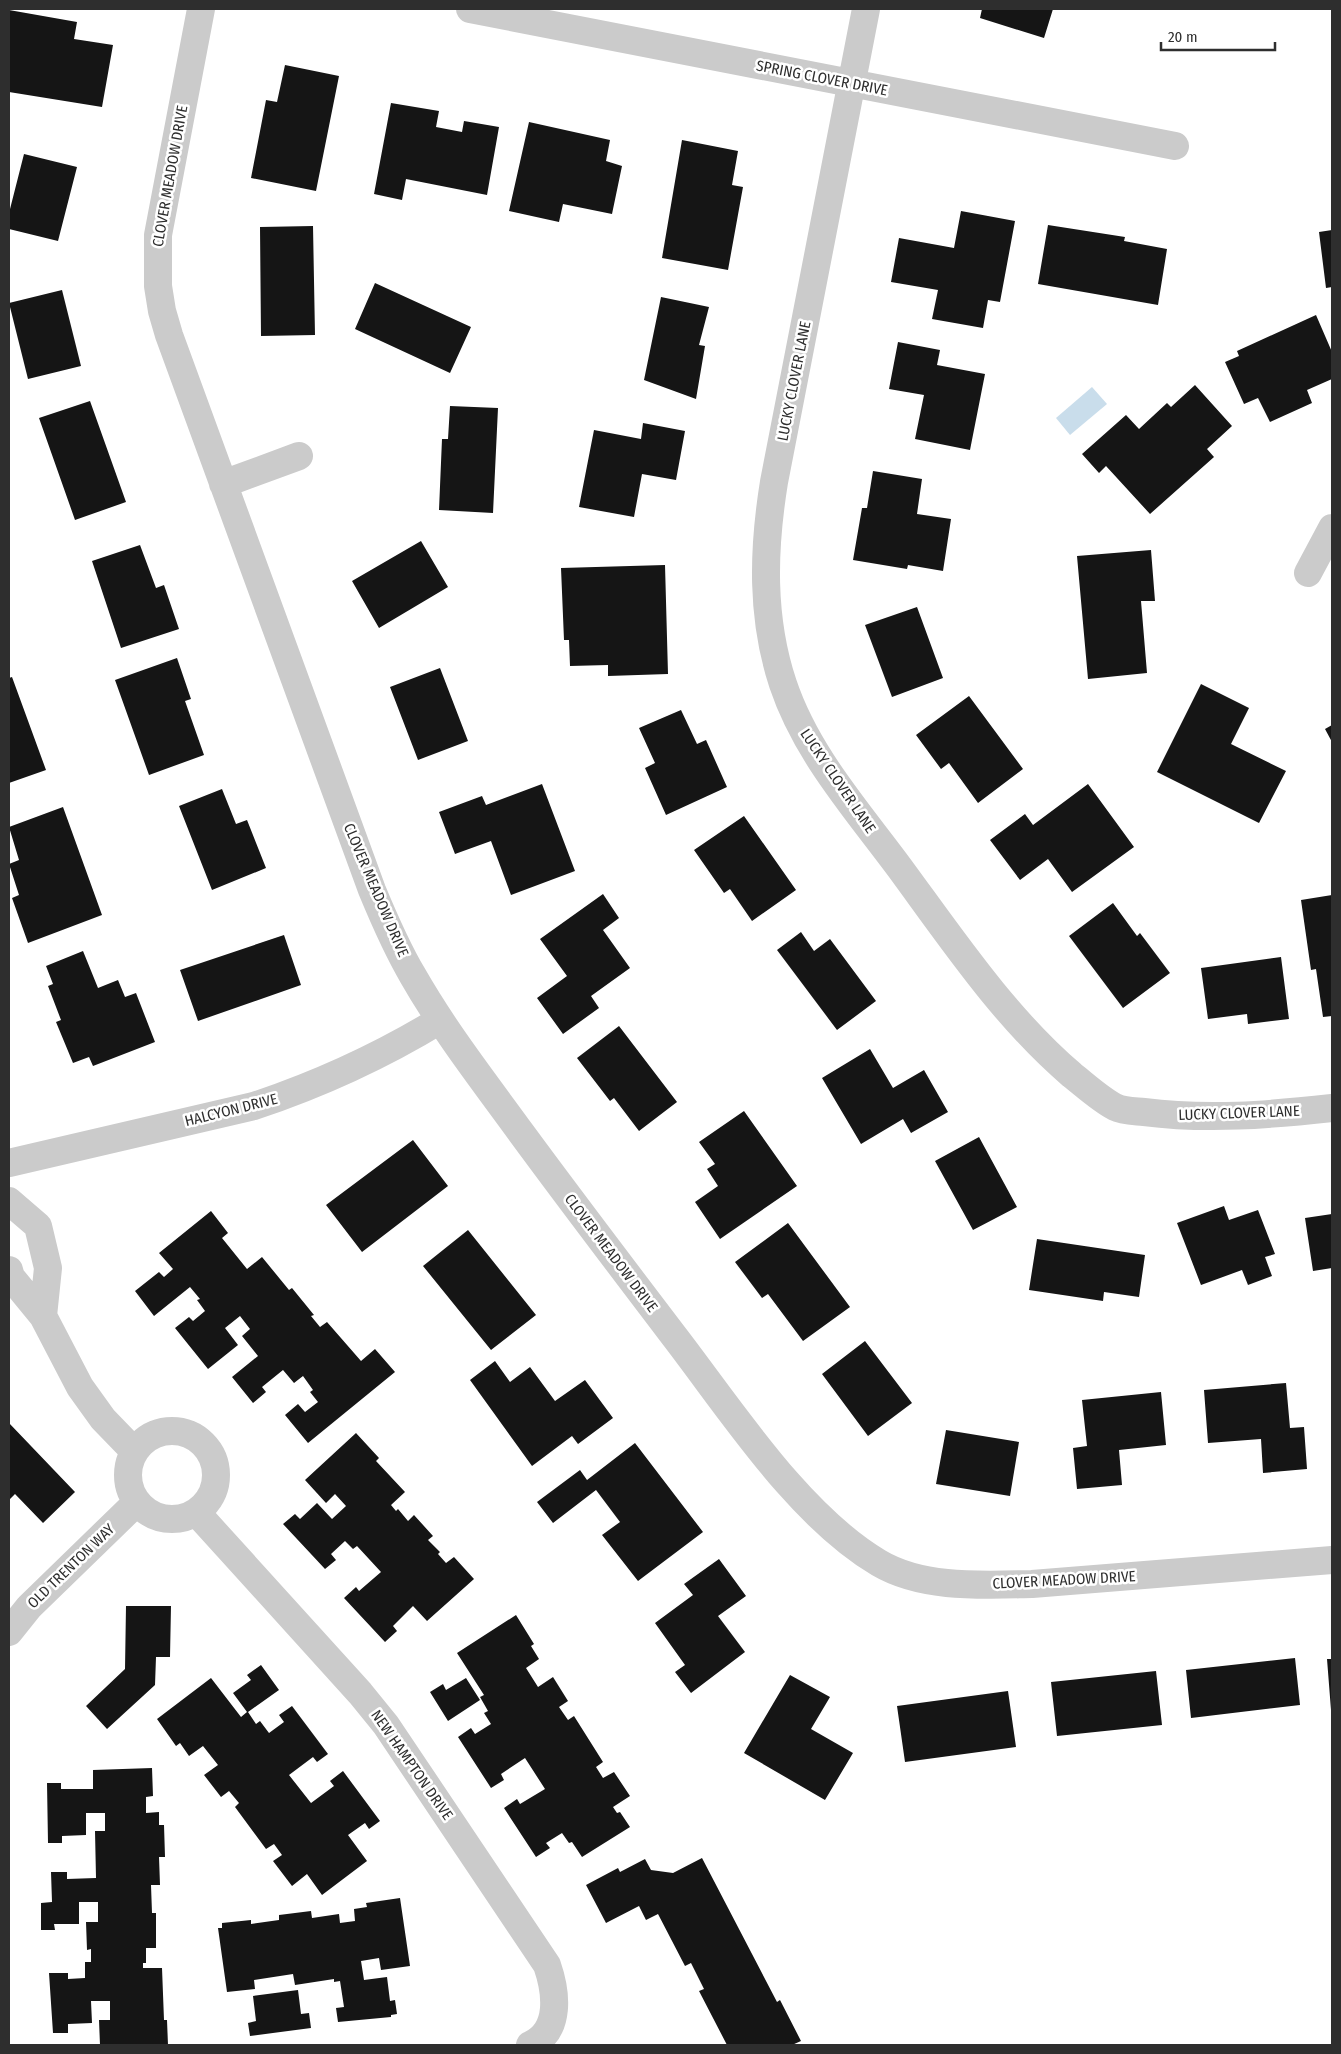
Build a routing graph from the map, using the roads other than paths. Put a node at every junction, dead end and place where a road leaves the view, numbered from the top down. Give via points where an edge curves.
1 (201, 9) edge
2 (470, 9) edge
3 (866, 9) edge
4 (850, 83) junction
5 (1175, 146) dead end
6 (299, 456) dead end
7 (222, 484) junction
8 (1332, 528) edge
9 (1308, 573) dead end
10 (440, 1020) junction
11 (1332, 1108) edge
12 (9, 1163) edge
13 (9, 1201) edge
14 (9, 1270) edge
15 (43, 1316) junction
16 (134, 1451) junction
17 (136, 1503) junction
18 (196, 1512) junction
19 (1332, 1560) edge
20 (9, 1632) edge
21 (530, 2045) edge

1 - 7 street, CLOVER MEADOW DRIVE via 156,260 162,311
2 - 4 street, SPRING CLOVER DRIVE
3 - 4 street, LUCKY CLOVER LANE
4 - 5 street, SPRING CLOVER DRIVE
4 - 11 street, LUCKY CLOVER LANE via 774,482 765,549 767,616 782,682 793,712 823,764 989,985 1036,1041 1088,1088 1117,1108 1175,1116 1247,1115
6 - 7 street
7 - 10 street, CLOVER MEADOW DRIVE via 372,890 390,934
8 - 9 street
10 - 12 street, HALCYON DRIVE via 360,1065 292,1094 254,1106
10 - 19 street, CLOVER MEADOW DRIVE via 605,1246 786,1480 829,1524 881,1564 917,1578 996,1585
13 - 15 street via 38,1226 48,1268
14 - 15 street via 11,1277
15 - 16 street via 80,1387 103,1419
16 - 17 street via 127,1482
16 - 18 street via 154,1434 169,1431 198,1439 209,1450 216,1465 216,1480 212,1495
17 - 18 street via 151,1515 164,1519 178,1520
17 - 20 street, OLD TRENTON WAY via 29,1607
18 - 21 street, NEW HAMPTON DRIVE via 386,1725 547,1965 556,1995 555,2010 548,2028

